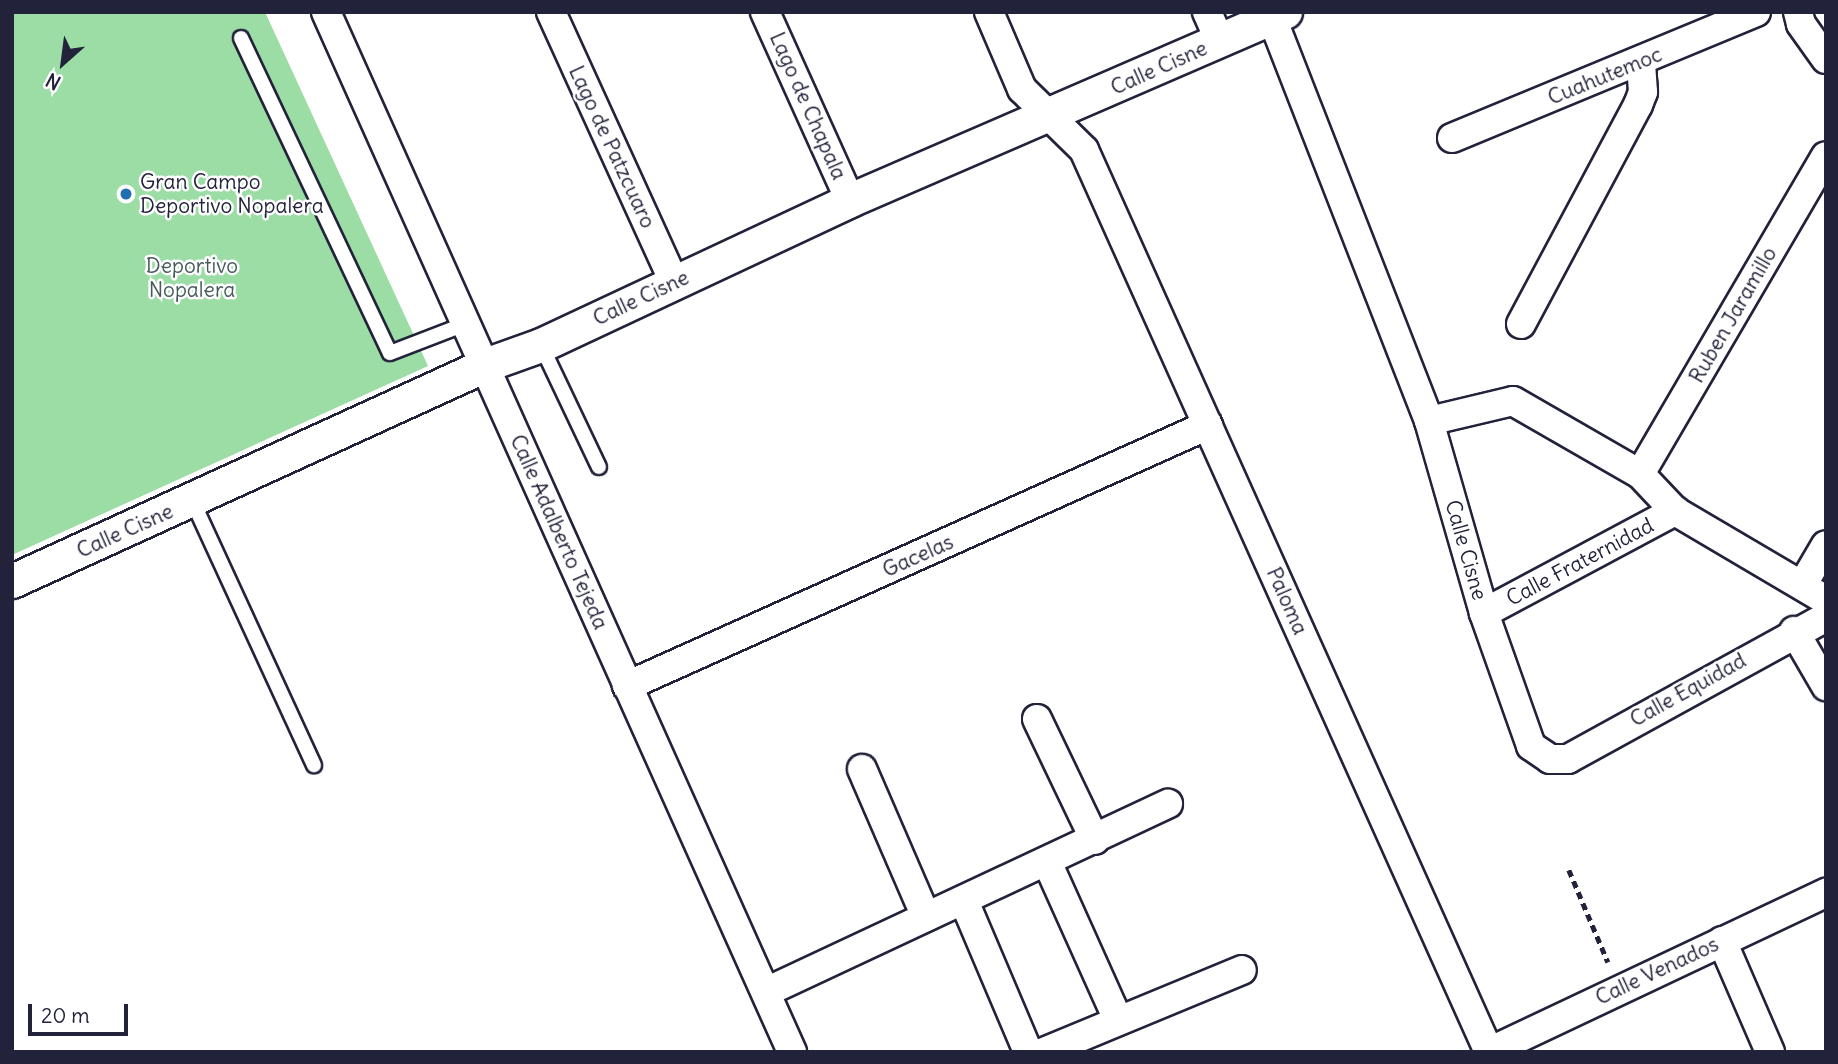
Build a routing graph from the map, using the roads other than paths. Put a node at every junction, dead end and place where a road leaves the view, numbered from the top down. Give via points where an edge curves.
1 (327, 12) edge
2 (551, 12) edge
3 (765, 12) edge
4 (989, 12) edge
5 (1756, 12) edge
6 (1798, 12) edge
7 (1279, 15) edge
8 (1214, 27) edge
9 (241, 38) dead end
10 (1826, 59) edge
11 (1641, 62) junction
12 (1048, 116) junction
13 (1452, 138) dead end
14 (1826, 156) edge
15 (850, 200) junction
16 (674, 282) junction
17 (465, 324) junction
18 (1521, 324) dead end
19 (541, 345) junction
20 (485, 365) junction
21 (1429, 421) junction
22 (1208, 425) junction
23 (599, 467) dead end
24 (1640, 474) junction
25 (192, 500) junction
26 (1675, 511) junction
27 (1826, 545) edge
28 (12, 582) edge
29 (1814, 592) edge
30 (1484, 613) junction
31 (1826, 617) edge
32 (1794, 631) junction
33 (628, 686) junction
34 (1826, 686) edge
35 (1037, 719) dead end
36 (1549, 760) joint
37 (314, 765) dead end
38 (862, 769) dead end
39 (1168, 804) dead end
40 (1095, 840) junction
41 (1048, 864) junction
42 (1826, 893) edge
43 (964, 901) junction
44 (926, 917) junction
45 (1722, 941) junction
46 (1242, 970) dead end
47 (766, 992) junction
48 (1118, 1020) junction
49 (792, 1052) edge
50 (1028, 1052) edge
51 (1044, 1052) edge
52 (1489, 1052) edge
53 (1770, 1052) edge

1 - 17 street, Calle Adalberto Tejeda
2 - 16 street, Lago de Patzcuaro
3 - 15 street, Lago de Chapala
4 - 12 street via 1022,89
5 - 11 street, Cuahutemoc
6 - 10 street via 1801,24
7 - 8 street, Calle Cisne
7 - 21 street, Calle Cisne
8 - 12 street, Calle Cisne
9 - 17 lane via 390,353
11 - 13 street, Cuahutemoc
11 - 18 street via 1643,92 1638,105
12 - 15 street, Calle Cisne
12 - 22 street, Paloma via 1084,150
14 - 24 street, Ruben Jaramillo
15 - 16 street, Calle Cisne
16 - 19 street, Calle Cisne
17 - 20 street, Calle Adalberto Tejeda
19 - 20 street, Calle Cisne
19 - 23 lane
20 - 25 street, Calle Cisne
20 - 33 street, Calle Adalberto Tejeda
21 - 24 street via 1513,401
21 - 30 street, Calle Cisne
22 - 33 street, Gacelas
22 - 52 street, Paloma
24 - 26 street
25 - 28 street, Calle Cisne
25 - 37 lane
26 - 29 street
26 - 30 street, Calle Fraternidad
27 - 29 street
30 - 36 street, Calle Cisne via 1531,746
31 - 32 street, Calle Equidad
32 - 34 street
32 - 36 street, Calle Equidad via 1568,759
33 - 47 street, Calle Adalberto Tejeda
35 - 40 street
38 - 44 street
39 - 40 street
40 - 41 street
41 - 43 street
41 - 48 street
42 - 45 street, Calle Venados
43 - 44 street
43 - 50 street
44 - 47 street
45 - 52 street, Calle Venados
45 - 53 street
46 - 48 street
47 - 49 street, Calle Adalberto Tejeda
48 - 51 street

